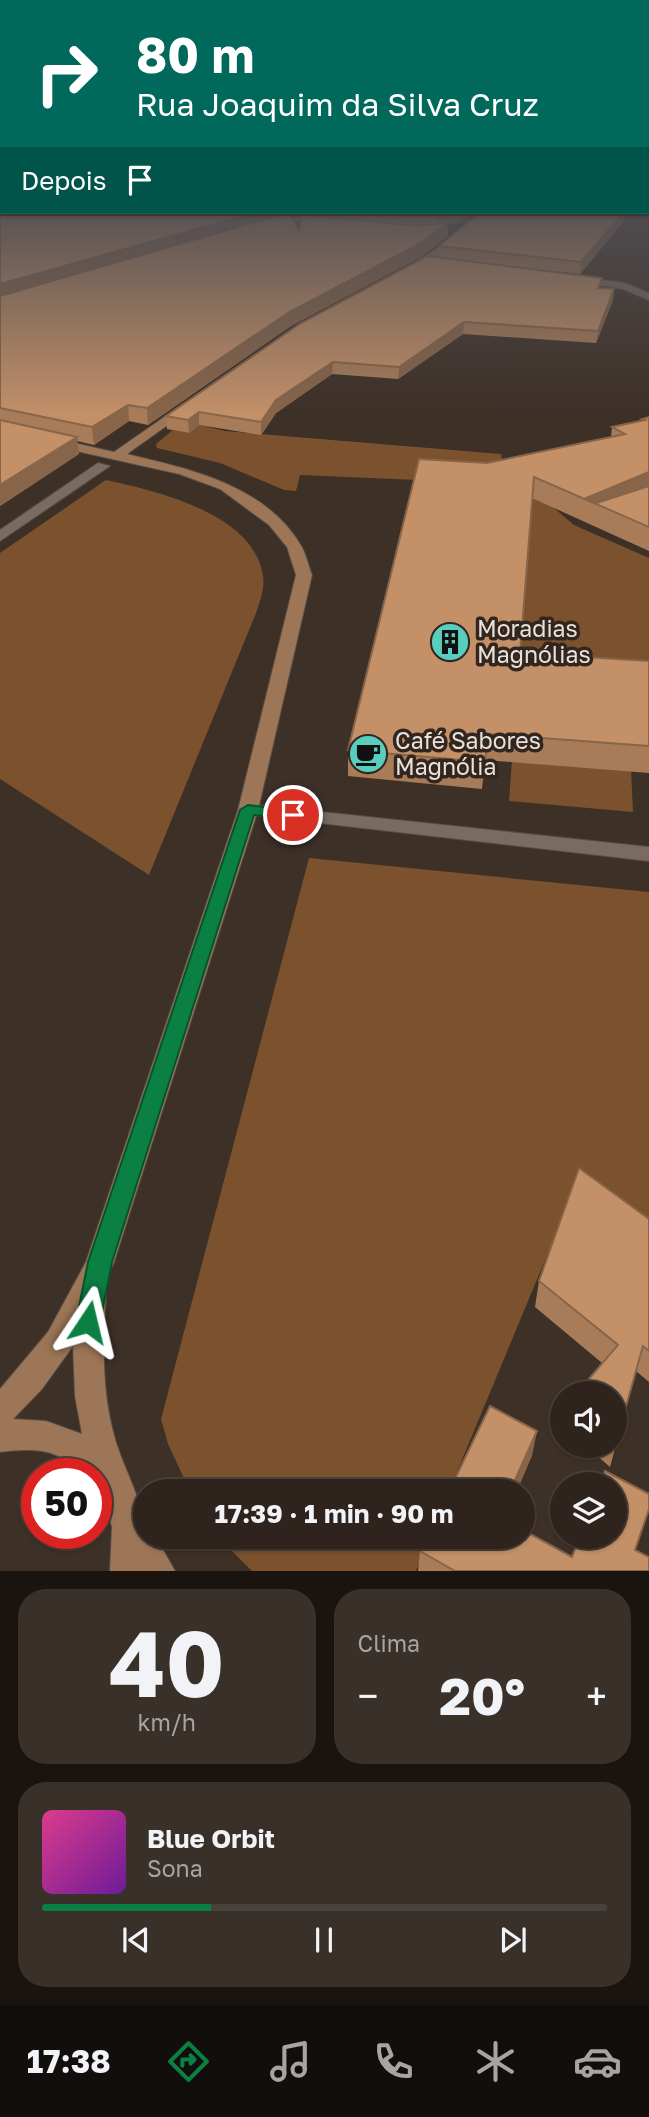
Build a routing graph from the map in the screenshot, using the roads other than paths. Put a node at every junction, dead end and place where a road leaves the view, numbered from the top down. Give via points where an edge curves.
1 (411, 269) edge
2 (399, 276) edge
3 (571, 278) edge
4 (649, 297) edge
5 (194, 401) edge
6 (0, 430) edge
7 (0, 442) edge
8 (116, 456) junction
9 (103, 466) junction
10 (274, 522) junction
11 (0, 537) edge
12 (248, 810) junction
13 (649, 854) edge
14 (100, 1262) junction
15 (0, 1410) edge
16 (0, 1436) edge
17 (116, 1488) junction
18 (129, 1527) junction
19 (127, 1571) edge
20 (158, 1571) edge

1 - 2 main road
3 - 4 street via 625,286
5 - 8 main road
6 - 8 main road
7 - 9 main road
8 - 10 main road via 216,482
9 - 10 main road via 202,490
9 - 11 street
10 - 12 main road via 299,556 304,585
12 - 13 street
12 - 14 main road
14 - 15 main road via 72,1322
14 - 17 main road via 88,1322 89,1382 99,1439
16 - 17 main road via 23,1432 61,1438 93,1458
17 - 18 main road
18 - 19 main road
18 - 20 main road

